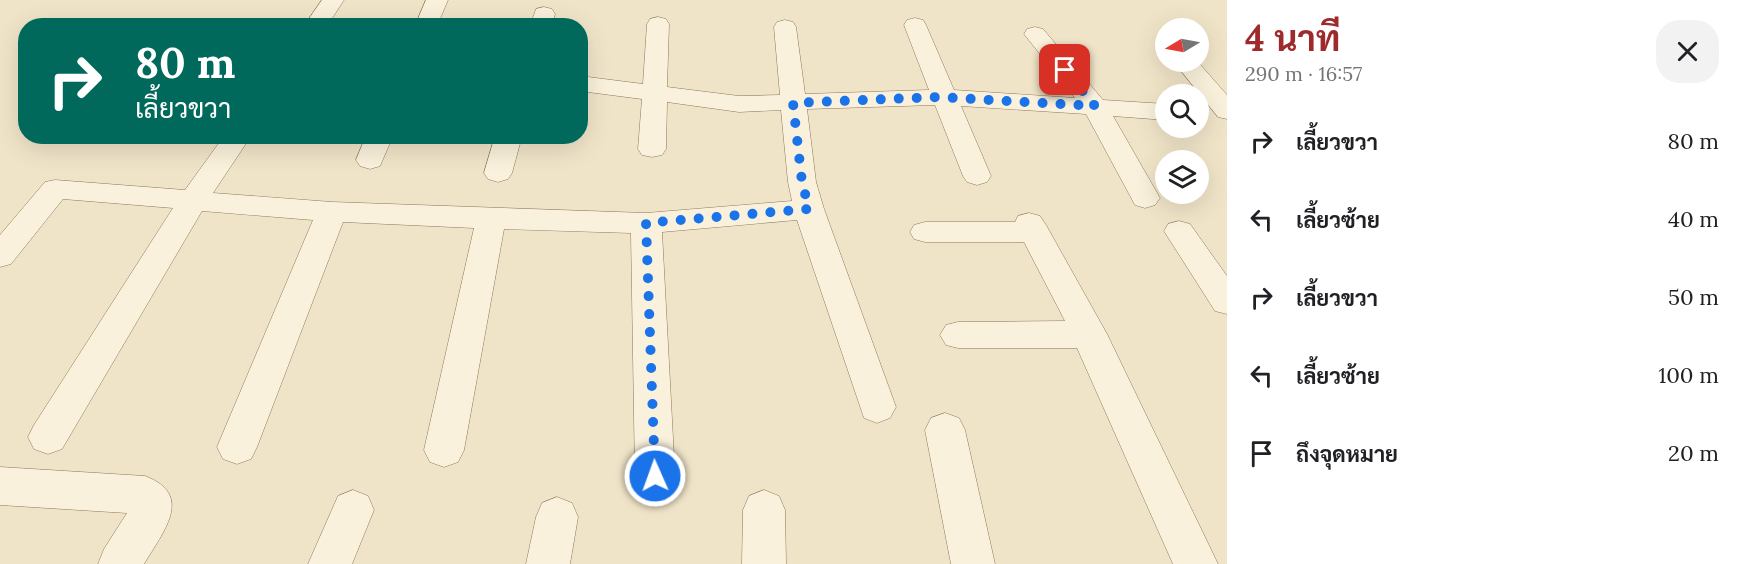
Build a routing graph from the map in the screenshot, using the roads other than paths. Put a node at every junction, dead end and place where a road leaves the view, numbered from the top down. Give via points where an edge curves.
1 (333, 0) edge
2 (437, 0) edge
3 (321, 18) edge
4 (429, 18) edge
5 (658, 24) dead end
6 (915, 25) dead end
7 (785, 27) dead end
8 (1035, 34) dead end
9 (1194, 72) edge
10 (588, 84) edge
11 (655, 92) junction
12 (945, 98) junction
13 (793, 103) junction
14 (1095, 106) junction
15 (1155, 111) edge
16 (1227, 111) edge
17 (1209, 115) edge
18 (1227, 117) edge
19 (232, 144) edge
20 (507, 144) edge
21 (652, 149) dead end
22 (498, 173) dead end
23 (977, 176) dead end
24 (1145, 198) dead end
25 (192, 202) junction
26 (809, 209) junction
27 (332, 212) junction
28 (491, 219) junction
29 (646, 223) junction
30 (1179, 231) dead end
31 (926, 232) dead end
32 (0, 256) edge
33 (1227, 302) edge
34 (1089, 334) junction
35 (958, 335) dead end
36 (878, 407) dead end
37 (945, 430) dead end
38 (48, 437) dead end
39 (237, 447) dead end
40 (444, 450) dead end
41 (655, 476) dead end
42 (0, 486) edge
43 (353, 510) dead end
44 (764, 510) dead end
45 (557, 517) dead end
46 (120, 564) edge
47 (330, 564) edge
48 (548, 564) edge
49 (764, 564) edge
50 (973, 564) edge
51 (1196, 564) edge

1 - 3 street
2 - 4 street
5 - 11 street
6 - 12 street
7 - 13 street
8 - 14 street
9 - 16 street
10 - 11 street
11 - 13 street via 739,104
11 - 21 street
12 - 13 street
12 - 14 street
12 - 23 street
13 - 26 street
14 - 15 street
14 - 24 street
17 - 18 street
19 - 25 street
20 - 22 street
25 - 27 street
25 - 32 street via 55,189
25 - 38 street
26 - 29 street
26 - 36 street
27 - 28 street
27 - 39 street
28 - 29 street
28 - 40 street
29 - 41 street
30 - 33 street
31 - 34 street via 1032,227
34 - 35 street
34 - 51 street
37 - 50 street
42 - 46 street via 145,495 152,501 149,515
43 - 47 street
44 - 49 street
45 - 48 street

